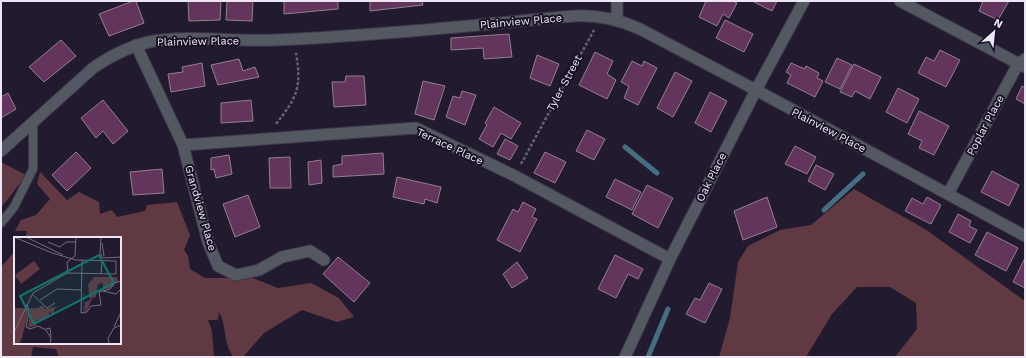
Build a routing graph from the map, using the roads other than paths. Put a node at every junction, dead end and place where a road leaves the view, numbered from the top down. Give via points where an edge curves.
1 (617, 1) edge
2 (804, 1) edge
3 (900, 1) edge
4 (616, 20) junction
5 (136, 45) junction
6 (1023, 63) edge
7 (756, 90) junction
8 (33, 121) junction
9 (184, 145) junction
10 (1, 151) edge
11 (948, 194) junction
12 (1, 223) edge
13 (1025, 236) edge
14 (670, 259) junction
15 (324, 260) dead end
16 (625, 357) edge

1 - 4 street
2 - 7 street, Oak Place
3 - 6 street
4 - 5 street, Plainview Place via 603,16 574,16 293,39 175,40
4 - 7 street, Plainview Place via 640,29
5 - 8 street, Plainview Place via 111,56 93,68
5 - 9 street, Grandview Place
6 - 11 street, Poplar Place
7 - 11 street, Plainview Place
7 - 14 street, Oak Place
8 - 10 street, Plainview Place
8 - 12 lane via 33,169 14,207
9 - 14 street, Terrace Place via 416,128 514,176
9 - 15 street, Grandview Place via 208,242 218,266 236,275 259,270 282,257 310,251
11 - 13 street, Plainview Place
14 - 16 street, Oak Place

